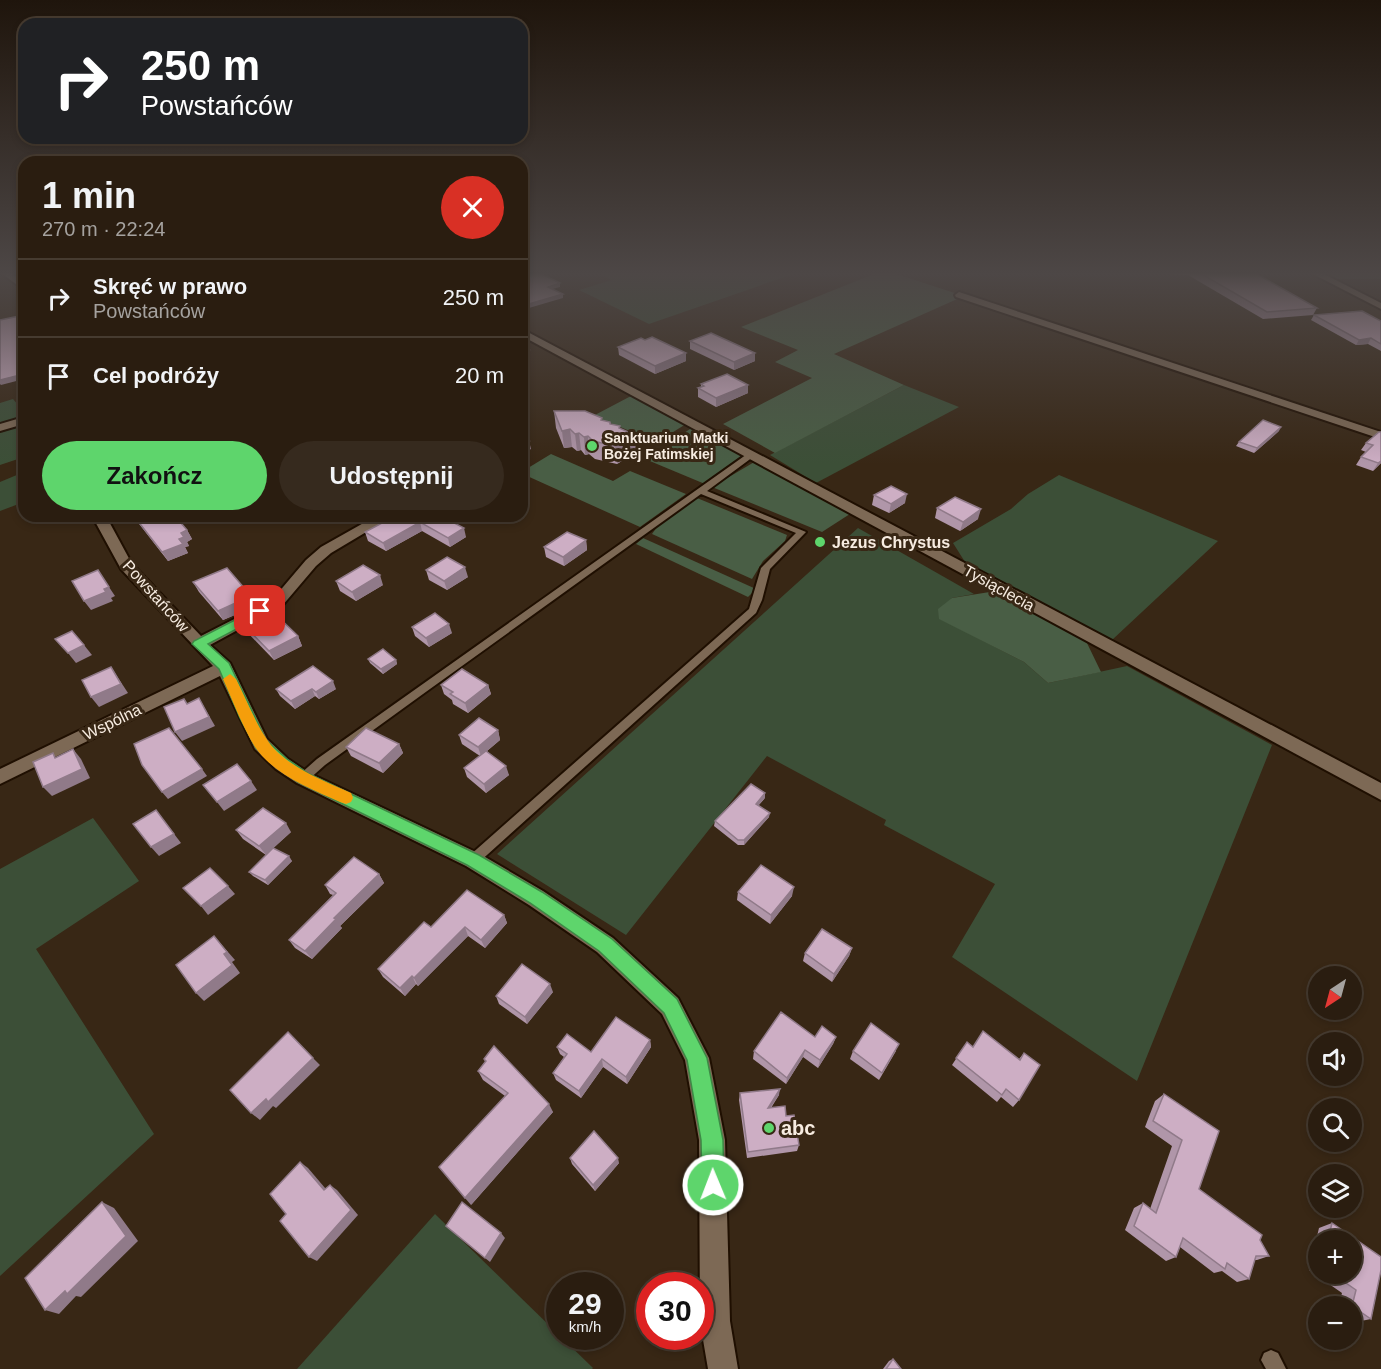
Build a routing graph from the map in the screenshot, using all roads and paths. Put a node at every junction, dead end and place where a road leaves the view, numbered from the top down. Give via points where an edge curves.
1 (529, 336) edge
2 (1081, 336) edge
3 (18, 422) edge
4 (0, 428) edge
5 (1381, 436) edge
6 (753, 454) junction
7 (700, 491) junction
8 (102, 522) edge
9 (375, 522) edge
10 (199, 644) junction
11 (224, 667) junction
12 (0, 777) edge
13 (303, 778) junction
14 (1381, 792) edge
15 (473, 860) junction
16 (723, 1369) edge

1 - 6 street, Tysiąclecia
2 - 5 street
3 - 4 street
6 - 7 lane
6 - 14 street, Tysiąclecia
7 - 13 lane
7 - 15 lane via 802,532 766,568 759,602 753,611
8 - 10 street, Powstańców via 126,566
9 - 10 street, Powstańców via 311,562 277,603
10 - 11 street, Powstańców
11 - 12 street, Wspólna
11 - 13 street, Powstańców via 261,744
13 - 15 street, Powstańców
15 - 16 street, Powstańców via 605,945 670,1006 697,1058 712,1140 715,1321

